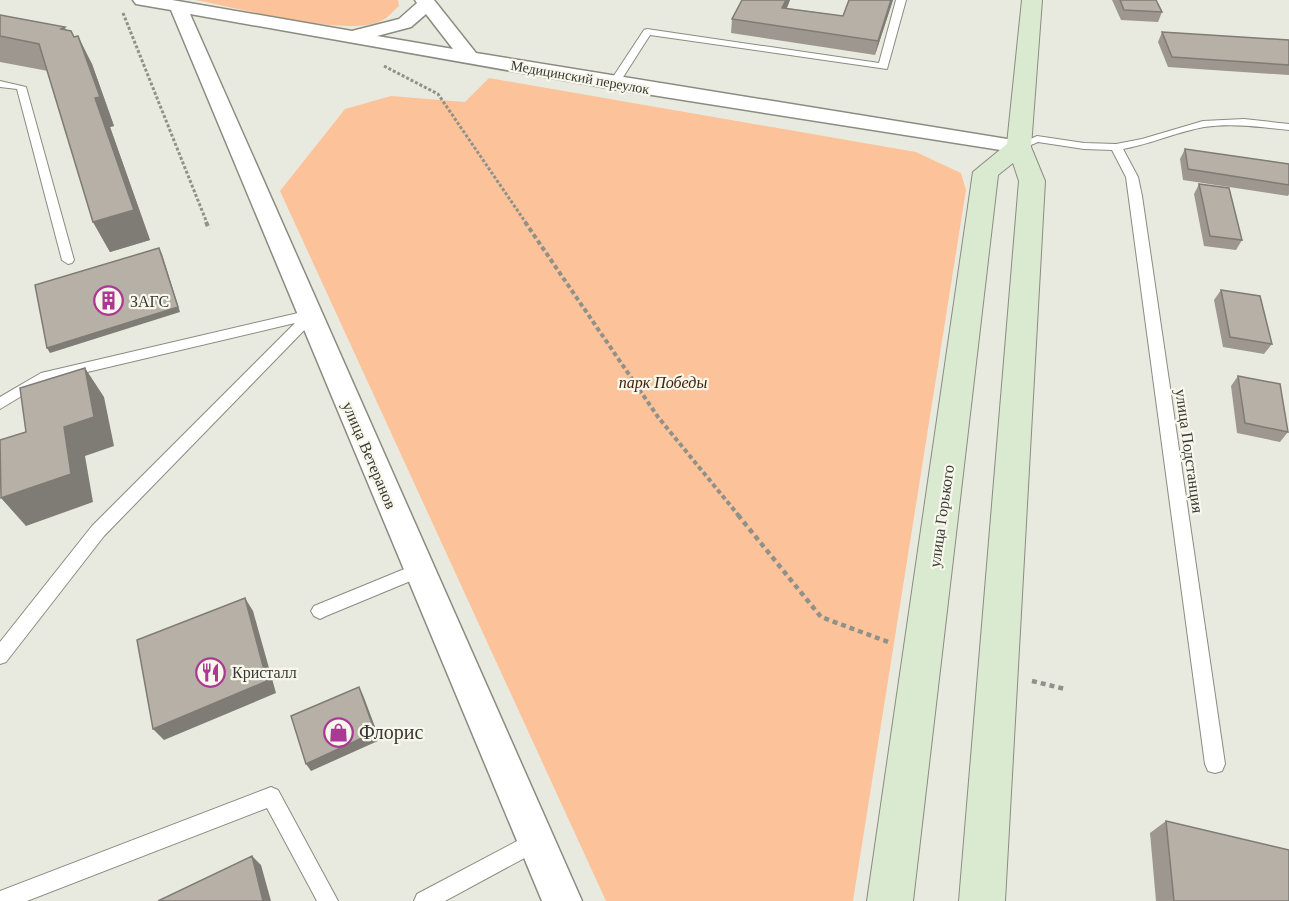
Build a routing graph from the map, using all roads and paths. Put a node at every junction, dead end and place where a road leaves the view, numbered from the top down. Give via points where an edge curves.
1 (142, 0) edge
2 (901, 0) edge
3 (1032, 0) edge
4 (425, 2) edge
5 (179, 8) junction
6 (122, 12) dead end
7 (348, 37) junction
8 (470, 58) junction
9 (378, 63) dead end
10 (614, 83) junction
11 (0, 84) edge
12 (1289, 127) edge
13 (1019, 147) junction
14 (1116, 147) junction
15 (209, 229) dead end
16 (68, 260) dead end
17 (311, 315) junction
18 (0, 404) edge
19 (419, 570) junction
20 (320, 610) dead end
21 (923, 654) junction
22 (0, 656) edge
23 (998, 672) junction
24 (1065, 689) dead end
25 (1215, 764) dead end
26 (536, 841) junction
27 (0, 901) edge
28 (328, 901) edge
29 (424, 901) edge
30 (562, 901) edge
31 (890, 901) edge
32 (982, 901) edge

1 - 5 street, Медицинский переулок
2 - 10 lane via 883,67 647,32
3 - 13 main road
4 - 7 street via 405,22
4 - 8 street
5 - 7 street, Медицинский переулок
5 - 17 street, улица Ветеранов
6 - 15 path
7 - 8 street, Медицинский переулок
8 - 10 street, Медицинский переулок
9 - 21 path via 438,94 658,417 820,617
10 - 13 street, Медицинский переулок
11 - 16 lane via 21,87
12 - 14 lane via 1244,122 1203,124
13 - 14 lane via 1037,139
13 - 21 main road, улица Горького via 986,172
13 - 23 main road via 1032,181
14 - 25 lane, улица Подстанция via 1132,177 1136,196
17 - 18 lane via 41,378
17 - 19 street, улица Ветеранов
17 - 22 lane via 98,531
19 - 20 lane
19 - 26 street, улица Ветеранов
21 - 31 main road, улица Горького
23 - 24 path
23 - 32 main road
26 - 29 lane
26 - 30 street, улица Ветеранов
27 - 28 lane via 271,797

